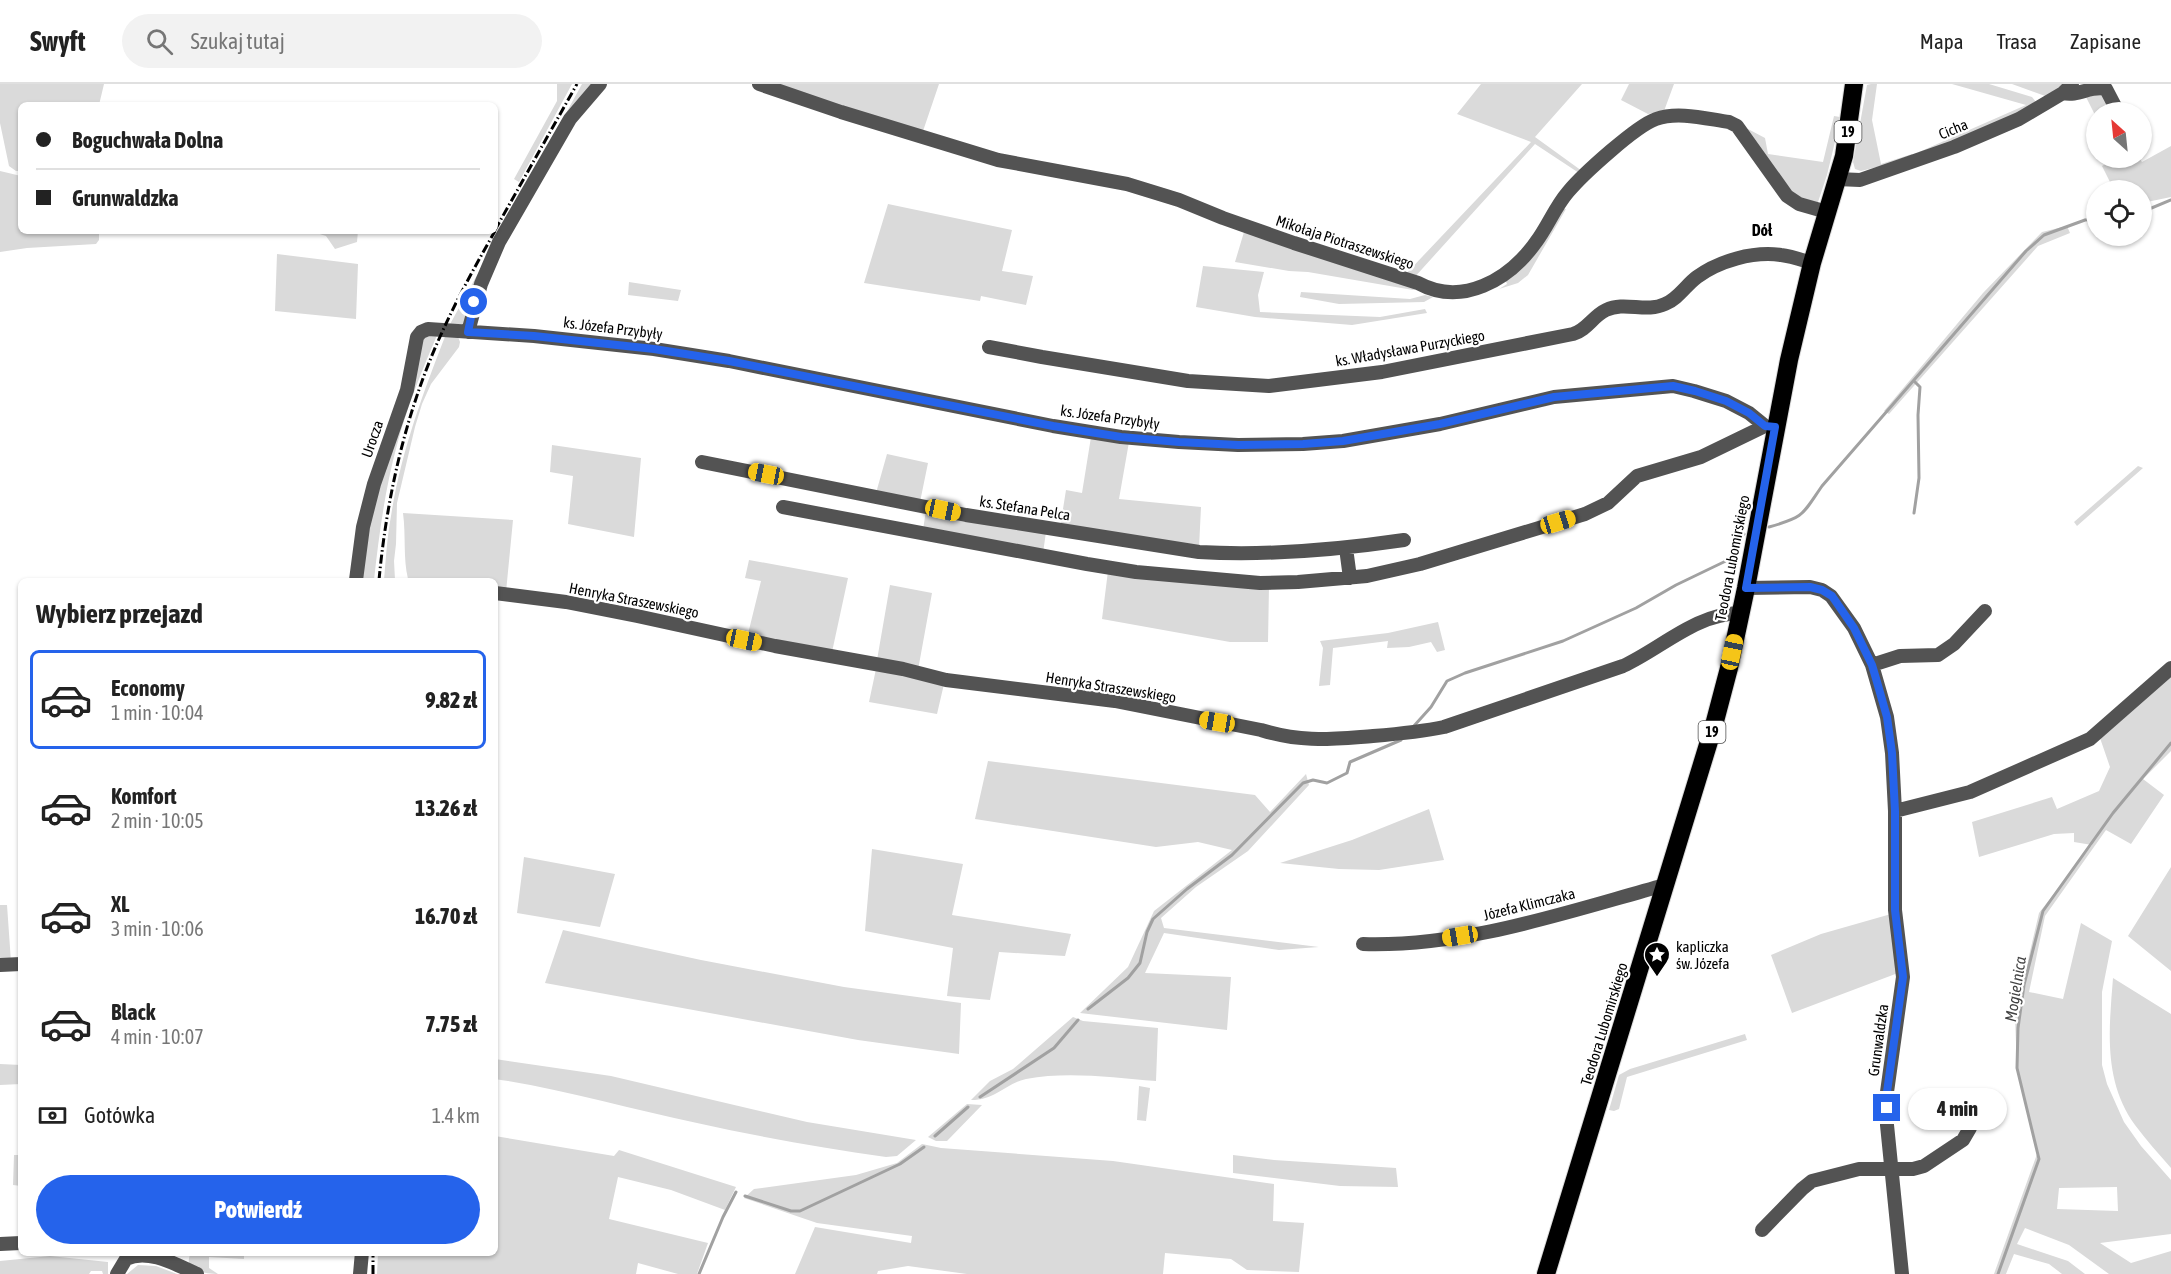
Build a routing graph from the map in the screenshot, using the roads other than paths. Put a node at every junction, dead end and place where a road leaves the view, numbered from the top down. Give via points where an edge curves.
1 (600, 84) edge
2 (759, 84) edge
3 (1854, 84) edge
4 (2067, 89) edge
5 (2113, 102) edge
6 (1837, 179) junction
7 (1827, 213) junction
8 (1812, 263) junction
9 (443, 330) joint
10 (468, 332) junction
11 (989, 347) dead end
12 (1770, 427) junction
13 (702, 462) dead end
14 (783, 507) dead end
15 (1404, 540) dead end
16 (1346, 548) junction
17 (356, 578) edge
18 (1350, 578) junction
19 (1746, 588) junction
20 (498, 593) edge
21 (1985, 611) dead end
22 (1740, 613) junction
23 (1872, 665) junction
24 (2171, 668) edge
25 (1895, 811) junction
26 (1665, 885) junction
27 (1363, 944) dead end
28 (18, 964) edge
29 (0, 965) edge
30 (1970, 1128) dead end
31 (1893, 1169) junction
32 (1762, 1230) dead end
33 (18, 1243) edge
34 (0, 1244) edge
35 (123, 1256) edge
36 (146, 1256) edge
37 (362, 1256) edge
38 (1900, 1273) edge
39 (117, 1274) edge
40 (197, 1274) edge
41 (360, 1274) edge
42 (1546, 1274) edge

1 - 10 street via 565,126 499,242 481,284
2 - 7 street, Mikołaja Piotraszewskiego via 998,160 1127,184 1447,292 1471,291 1519,264 1583,176 1643,126 1672,115 1737,126 1787,196
3 - 6 highway, Teodora Lubomirskiego / 19 via 1848,135
4 - 5 street via 2070,95 2098,87 2106,89
4 - 6 street, Cicha via 2019,119 1954,147 1860,180
6 - 7 highway, Teodora Lubomirskiego / 19
7 - 8 highway, Teodora Lubomirskiego / 19
8 - 11 street, ks. Władysława Purzyckiego via 1780,255 1743,257 1706,271 1665,304 1606,310 1573,334 1382,372 1269,386 1188,381
8 - 12 highway, Teodora Lubomirskiego / 19
9 - 10 street, ks. Józefa Przybyły
9 - 17 street, Urocza via 428,329 417,337 407,390 363,527
10 - 12 street, ks. Józefa Przybyły via 654,349 1053,426 1179,442 1238,445 1343,441 1440,424 1554,397 1673,386 1726,401
12 - 18 street via 1701,457 1637,476 1608,503 1585,514 1420,564
12 - 19 highway, Teodora Lubomirskiego / 19
13 - 16 street, ks. Stefana Pelca via 966,515 1199,552 1278,554
14 - 18 street via 1136,572 1260,583
15 - 16 street, ks. Stefana Pelca
16 - 18 street
19 - 22 highway, Teodora Lubomirskiego / 19
19 - 23 street, Grunwaldzka via 1804,586 1832,596
20 - 22 street, Henryka Straszewskiego via 646,617 946,680 1115,701 1316,741 1444,727 1623,666 1698,622
21 - 23 street via 1938,655 1900,656
22 - 26 highway, Teodora Lubomirskiego / 19 via 1714,725
23 - 25 street, Grunwaldzka via 1887,717
24 - 25 street via 2090,739 1970,792
25 - 31 street, Grunwaldzka via 1895,910 1903,977 1887,1092
26 - 27 street, Józefa Klimczaka via 1499,930 1421,943
26 - 42 highway, Teodora Lubomirskiego / 19
28 - 29 street
30 - 31 street via 1963,1140 1923,1166
31 - 32 street via 1859,1169 1812,1181
31 - 38 street, Grunwaldzka
33 - 34 street
35 - 39 street
36 - 40 street
37 - 41 street

